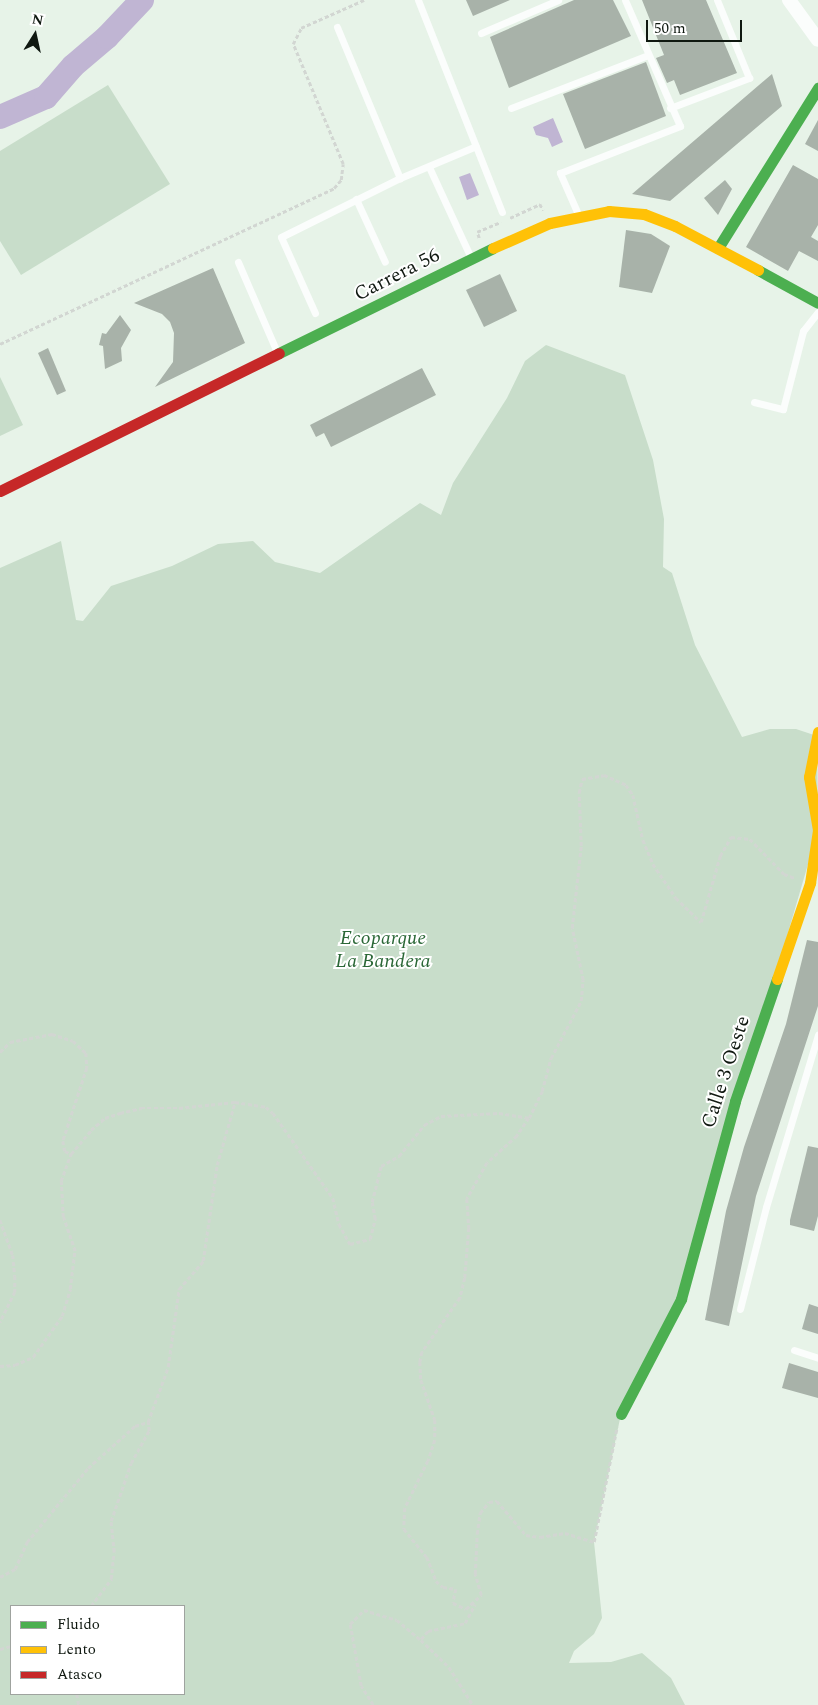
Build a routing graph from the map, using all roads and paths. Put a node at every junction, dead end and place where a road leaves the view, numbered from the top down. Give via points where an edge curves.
1 (364, 0) edge
2 (418, 0) edge
3 (558, 0) edge
4 (625, 0) edge
5 (717, 0) edge
6 (789, 0) edge
7 (336, 27) dead end
8 (481, 33) dead end
9 (818, 40) edge
10 (648, 55) junction
11 (818, 88) edge
12 (511, 108) dead end
13 (670, 108) junction
14 (476, 146) junction
15 (429, 168) junction
16 (400, 178) junction
17 (356, 199) junction
18 (502, 212) dead end
19 (579, 215) junction
20 (718, 248) junction
21 (471, 258) junction
22 (238, 262) dead end
23 (385, 262) dead end
24 (818, 303) edge
25 (818, 312) edge
26 (315, 313) dead end
27 (0, 344) edge
28 (278, 355) junction
29 (754, 402) dead end
30 (0, 491) edge
31 (818, 732) edge
32 (810, 883) junction
33 (818, 1035) edge
34 (0, 1052) edge
35 (235, 1102) junction
36 (529, 1118) junction
37 (70, 1154) junction
38 (0, 1220) edge
39 (740, 1309) dead end
40 (0, 1322) edge
41 (794, 1350) dead end
42 (818, 1358) edge
43 (0, 1366) edge
44 (621, 1414) joint
45 (148, 1422) junction
46 (0, 1577) edge
47 (475, 1604) junction
48 (92, 1605) edge
49 (421, 1640) junction
50 (373, 1705) edge
51 (473, 1705) edge

1 - 27 path via 301,28 294,44 343,164 341,180 334,188
2 - 14 lane
3 - 8 lane
4 - 10 lane
5 - 13 lane via 749,78
6 - 9 street
7 - 16 lane
10 - 12 lane
10 - 13 lane
11 - 20 street
13 - 19 lane via 680,126 560,173
14 - 15 lane
14 - 18 lane
15 - 16 lane
15 - 21 lane
16 - 17 lane
17 - 23 lane
17 - 26 lane via 281,237
19 - 20 street, Carrera 56 via 608,211 644,214
19 - 21 street, Carrera 56 via 550,223
20 - 24 street, Carrera 56
21 - 28 street, Carrera 56
22 - 28 lane
25 - 29 lane via 803,331 783,409
28 - 30 street, Carrera 56
31 - 32 street, Calle 3 Oeste via 808,777 818,830
32 - 36 path via 784,874 750,839 731,837 720,856 701,922 676,898 653,864 643,840 633,795 626,785 604,775 582,779 579,793 581,846 572,928 583,980 581,1001 551,1058 542,1091
32 - 44 street, Calle 3 Oeste via 735,1101 681,1299
33 - 39 lane via 766,1207
34 - 37 path via 10,1042 52,1034 73,1041 86,1053 87,1068 63,1141 64,1151
35 - 36 path via 266,1107 273,1113 332,1198 339,1224 350,1244 370,1239 375,1219 372,1202 381,1166 399,1156 424,1125 441,1116 499,1113
35 - 37 path via 196,1107 141,1108 120,1113 105,1118
35 - 45 path via 217,1165 203,1261 179,1289 168,1366
36 - 47 path via 517,1136 487,1163 467,1199 470,1228 460,1298 422,1352 420,1362 421,1380 435,1420 435,1440 405,1508 404,1529 426,1557 436,1580 443,1587 456,1589 452,1603 466,1609
37 - 43 path via 61,1181 63,1217 75,1251 70,1289 62,1316 33,1357 15,1365
38 - 40 path via 13,1255 15,1276 15,1292
41 - 42 lane
44 - 47 path via 610,1454 594,1542 565,1533 540,1537 526,1535 497,1501 489,1502 480,1513 475,1574 481,1595
45 - 46 path via 135,1426 88,1468 27,1542 15,1569
45 - 48 path via 149,1432 132,1463 111,1521 114,1552 111,1579
47 - 49 path via 464,1623 428,1631
49 - 50 path via 397,1620 364,1610 350,1624 361,1686
49 - 51 path via 449,1667

